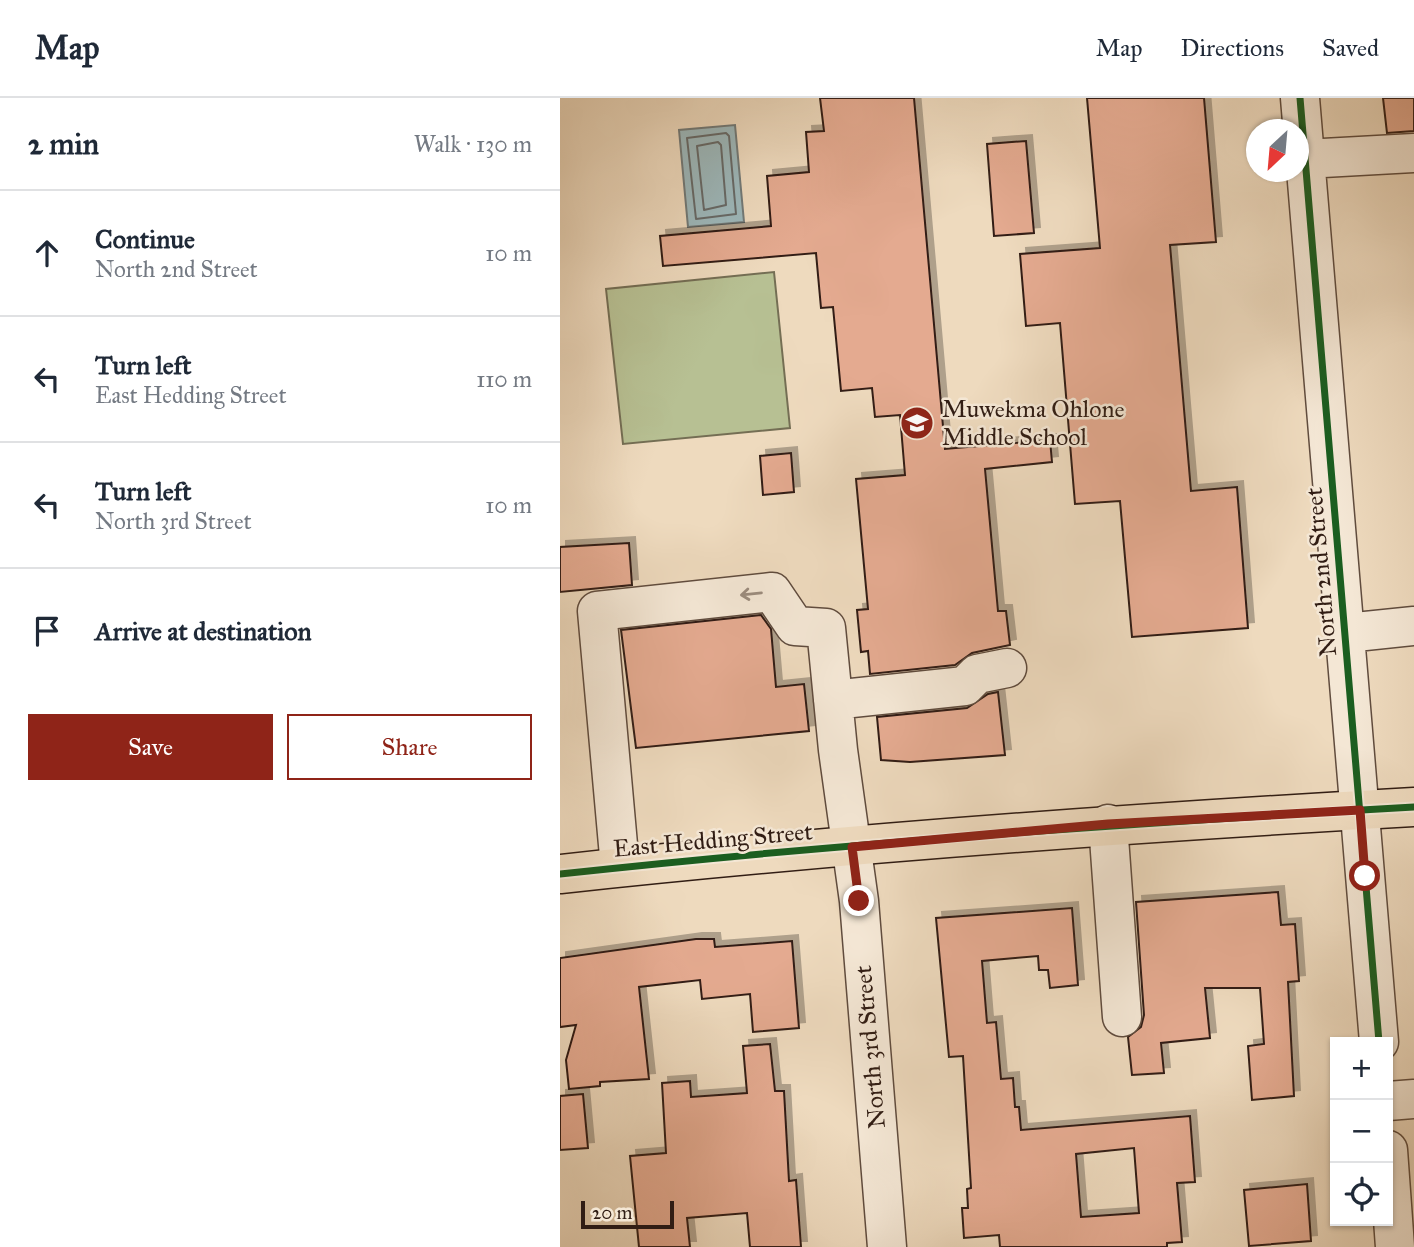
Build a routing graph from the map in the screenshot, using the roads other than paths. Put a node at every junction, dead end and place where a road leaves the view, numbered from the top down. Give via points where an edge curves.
1 (1300, 98) edge
2 (1302, 119) edge
3 (1414, 153) edge
4 (1309, 159) edge
5 (1307, 182) edge
6 (1414, 626) edge
7 (1346, 633) junction
8 (1007, 668) dead end
9 (833, 700) junction
10 (1414, 807) edge
11 (1360, 810) junction
12 (1108, 824) junction
13 (852, 847) junction
14 (620, 867) junction
15 (560, 874) edge
16 (1122, 1017) dead end
17 (1379, 1037) edge
18 (1414, 1099) edge
19 (1393, 1101) edge
20 (1389, 1163) edge
21 (887, 1247) edge
22 (1395, 1247) edge

1 - 2 street, North 2nd Street
3 - 4 street
5 - 7 street, North 2nd Street
6 - 7 street
7 - 11 street, North 2nd Street
8 - 9 street via 977,674 965,686
9 - 13 street, North 3rd Street
9 -> 14 street, North 3rd Street via 826,628 795,626 772,592 597,611
10 - 11 main road, East Hedding Street
11 - 12 main road, East Hedding Street
11 - 17 street, North 2nd Street
12 - 13 main road, East Hedding Street
12 - 16 street
13 - 14 main road, East Hedding Street
13 - 21 street, North 3rd Street
14 - 15 main road, East Hedding Street
18 - 19 street
20 - 22 street

